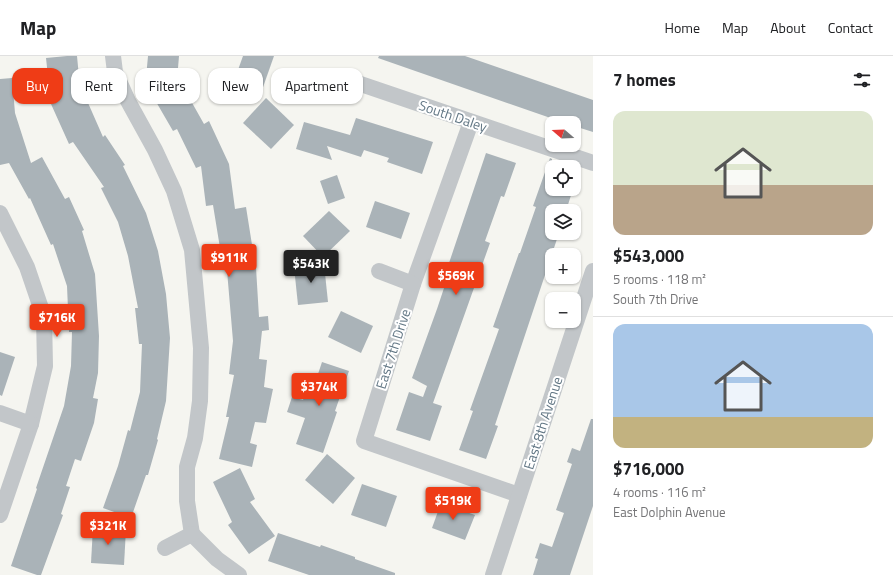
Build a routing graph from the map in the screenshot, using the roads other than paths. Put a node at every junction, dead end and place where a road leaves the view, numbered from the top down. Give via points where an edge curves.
1 (113, 56) edge
2 (363, 85) edge
3 (471, 122) junction
4 (593, 163) edge
5 (0, 213) edge
6 (593, 270) edge
7 (379, 271) dead end
8 (413, 284) junction
9 (0, 413) edge
10 (31, 424) junction
11 (519, 494) junction
12 (0, 515) edge
13 (192, 534) junction
14 (165, 548) dead end
15 (239, 575) edge
16 (493, 575) edge

1 - 13 street via 120,84 174,190 192,250 201,348 200,401 195,438 187,467 187,501
2 - 3 street, South Daley
3 - 4 street, South Daley
3 - 8 street, East 7th Drive
5 - 10 street via 27,267 44,317 45,366
6 - 11 street, East 8th Avenue
7 - 8 street
8 - 11 street, East 7th Drive via 364,441
9 - 10 street
10 - 12 street
11 - 16 street, East 8th Avenue
13 - 14 street
13 - 15 street via 217,559

